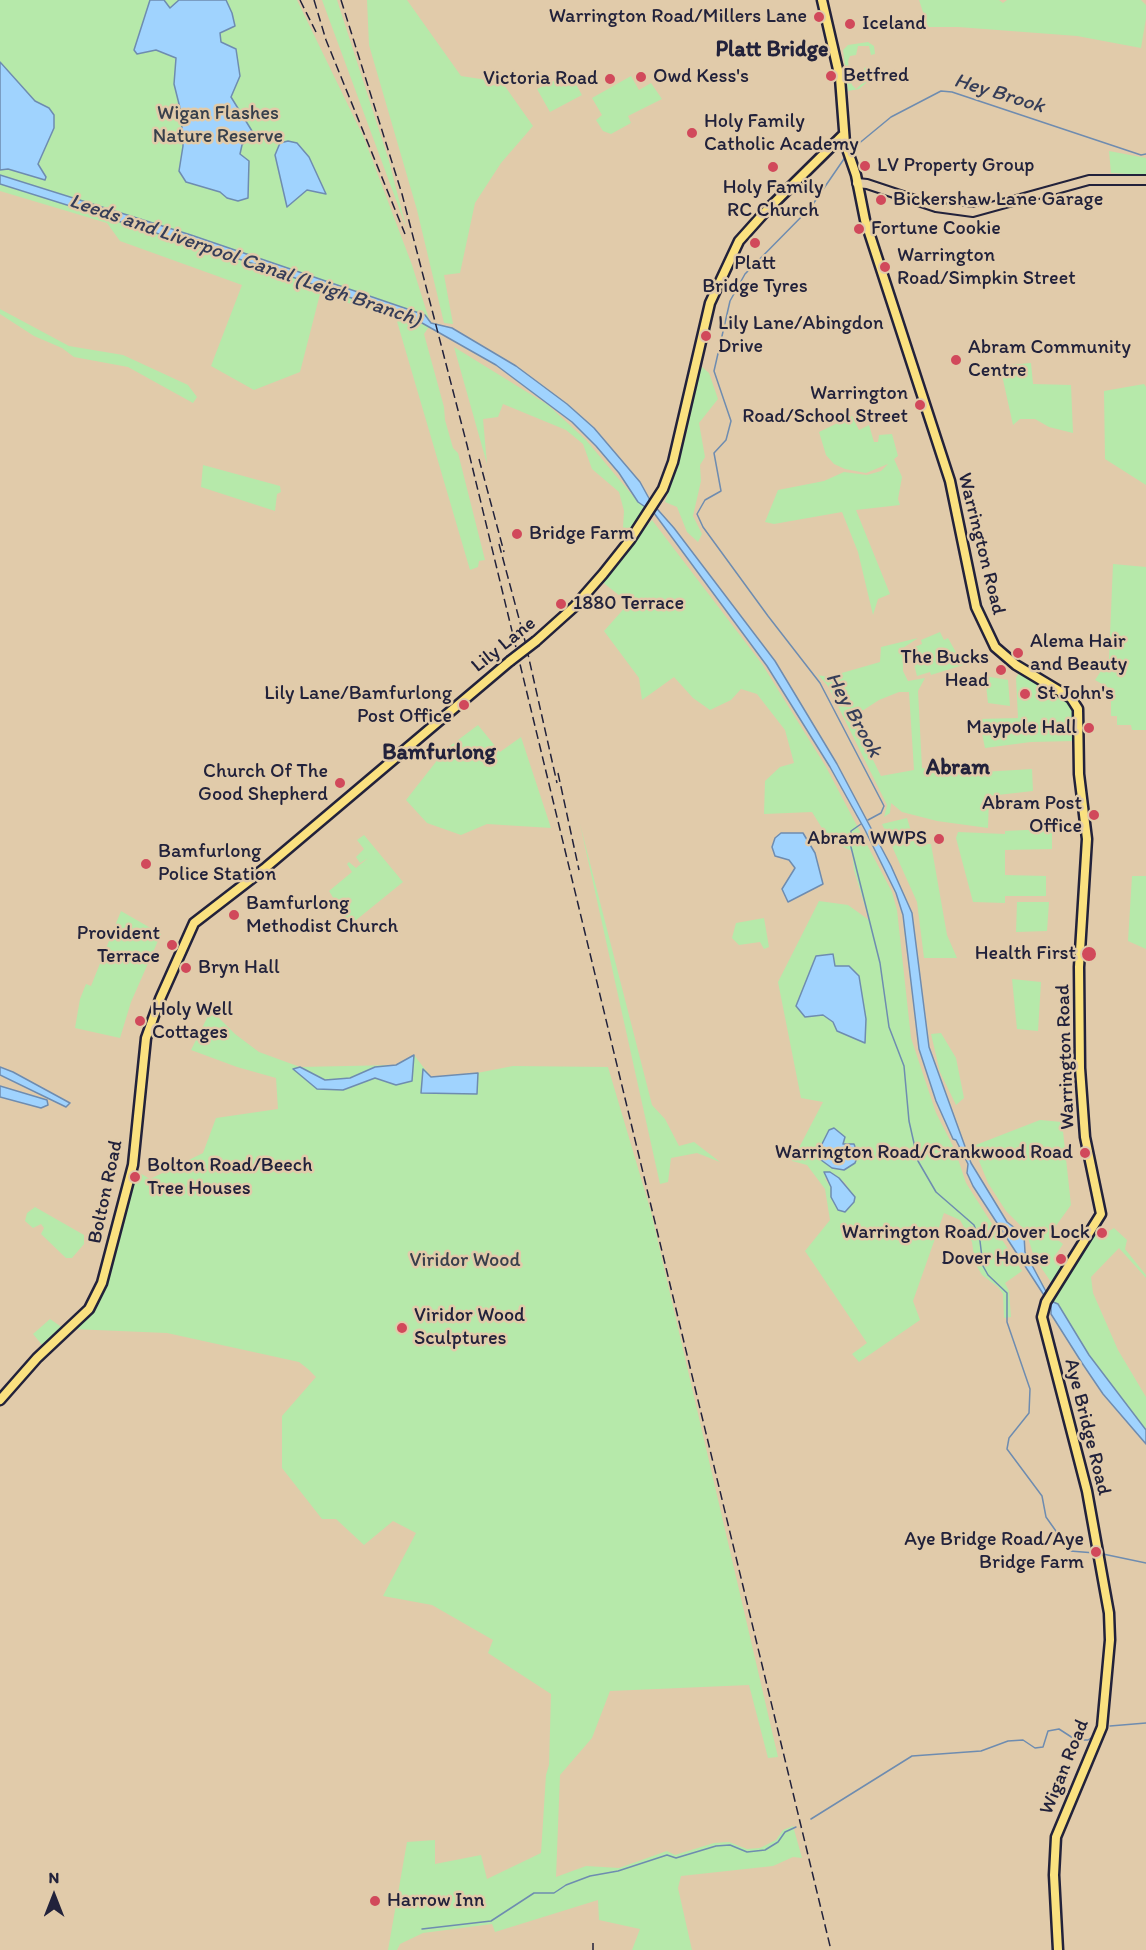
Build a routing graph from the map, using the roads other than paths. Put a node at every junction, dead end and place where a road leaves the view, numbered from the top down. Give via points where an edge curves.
1 (822, 0) edge
2 (843, 135) junction
3 (1146, 180) edge
4 (857, 183) junction
5 (193, 926) joint
6 (1048, 1300) joint
7 (0, 1400) edge
8 (1100, 1561) joint
9 (1058, 1950) edge

1 - 2 main road, Warrington Road via 840,78
2 - 4 main road, Warrington Road
2 - 5 main road, Lily Lane, bridge via 743,236 710,303 673,462 658,499 595,583 536,641
3 - 4 main road via 1089,180 973,212 936,207
4 - 6 main road, Warrington Road via 865,220 950,481 979,615 995,647 1071,698 1078,709 1079,774 1087,839 1079,967 1080,1068 1085,1137 1101,1214
5 - 7 main road, Bolton Road via 146,1038 133,1165 102,1283 89,1309
6 - 8 main road, Aye Bridge Road via 1042,1314 1043,1325 1078,1451
8 - 9 main road, Wigan Road via 1110,1631 1103,1716 1097,1741 1057,1831 1054,1875

